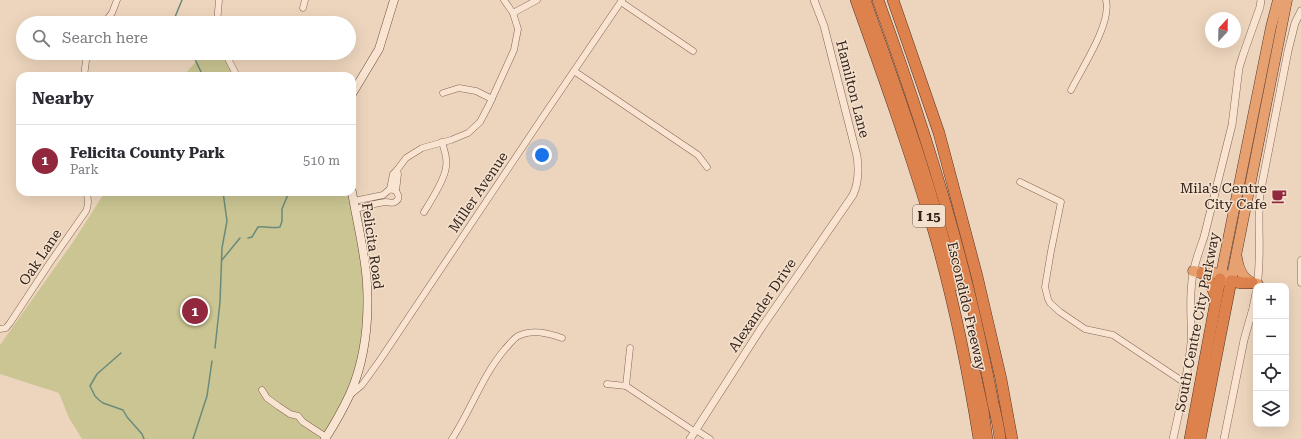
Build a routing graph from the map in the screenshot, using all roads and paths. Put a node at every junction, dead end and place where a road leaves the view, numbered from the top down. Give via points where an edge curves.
1 (117, 0) edge
2 (219, 0) edge
3 (305, 0) edge
4 (394, 0) edge
5 (504, 0) edge
6 (537, 0) edge
7 (814, 0) edge
8 (856, 0) edge
9 (865, 0) edge
10 (878, 0) edge
11 (893, 0) edge
12 (1106, 0) edge
13 (1261, 0) edge
14 (1278, 0) edge
15 (1287, 0) edge
16 (621, 1) edge
17 (303, 8) dead end
18 (1301, 11) edge
19 (513, 13) junction
20 (110, 16) edge
21 (218, 16) edge
22 (693, 51) dead end
23 (86, 60) edge
24 (228, 60) edge
25 (574, 71) junction
26 (85, 72) edge
27 (234, 72) edge
28 (356, 87) edge
29 (1071, 90) dead end
30 (443, 93) dead end
31 (492, 98) junction
32 (442, 142) junction
33 (707, 167) dead end
34 (397, 170) junction
35 (1020, 182) dead end
36 (856, 186) joint
37 (390, 189) junction
38 (396, 191) junction
39 (87, 196) edge
40 (353, 196) edge
41 (354, 205) junction
42 (424, 212) dead end
43 (1237, 251) junction
44 (1301, 260) edge
45 (1201, 274) junction
46 (1226, 278) junction
47 (1257, 283) edge
48 (1301, 283) edge
49 (1253, 285) edge
50 (1253, 286) edge
51 (1216, 298) junction
52 (1253, 308) edge
53 (0, 329) edge
54 (562, 338) dead end
55 (630, 348) dead end
56 (1185, 383) junction
57 (607, 384) dead end
58 (626, 386) junction
59 (262, 390) dead end
60 (350, 395) junction
61 (695, 431) junction
62 (326, 438) edge
63 (452, 439) edge
64 (690, 439) edge
65 (710, 439) edge
66 (979, 439) edge
67 (987, 439) edge
68 (1000, 439) edge
69 (1012, 439) edge
70 (1173, 439) edge
71 (1190, 439) edge
72 (1200, 439) edge
73 (1224, 439) edge

1 - 20 street
2 - 21 street
3 - 17 street
4 - 28 main road via 379,49
5 - 19 street
6 - 19 street
7 - 36 street, Hamilton Lane via 824,26 856,156
8 - 66 highway, Escondido Freeway / I 15 via 910,155 935,236 967,368
9 - 67 highway via 913,137 946,247 977,382
10 - 68 highway via 933,159 954,231 970,291
11 - 69 highway, Escondido Freeway / I 15 via 939,133 977,276
12 - 29 street via 1103,29
13 - 45 street, South Centre City Parkway via 1239,68 1232,125 1198,254
14 - 46 highway, South Centre City Parkway
15 - 43 highway, South Centre City Parkway
16 - 22 street
16 - 25 street, Miller Avenue
18 - 47 street via 1288,50 1260,194 1260,263
19 - 31 street via 518,29 514,50
23 - 26 street
24 - 27 street
25 - 33 street via 698,155
25 - 60 street, Miller Avenue via 380,360 362,385
30 - 31 street via 459,88 476,91
31 - 32 street via 480,122 468,133
32 - 34 street via 422,148 406,158
32 - 42 street via 446,154 446,167
34 - 37 street via 393,174
34 - 38 street
35 - 56 street via 1061,202 1045,287 1050,303 1085,329 1113,335
36 - 61 street, Alexander Drive via 853,195 762,327
37 - 38 street
37 - 41 street via 383,195
38 - 41 street via 399,198 392,203
39 - 53 street, Oak Lane via 86,212 10,323 6,328
40 - 41 main road, Felicita Road
41 - 60 main road, Felicita Road via 365,268 367,302 364,344
43 - 46 highway, South Centre City Parkway
43 - 49 highway via 1240,271
44 - 48 street
45 - 46 highway
45 - 51 highway
45 - 56 street, South Centre City Parkway via 1191,296 1191,342
46 - 50 highway
46 - 51 highway, South Centre City Parkway
46 - 72 highway, South Centre City Parkway
51 - 71 highway, South Centre City Parkway
52 - 73 street
54 - 63 street via 532,332 513,340 485,378
55 - 58 street
56 - 70 street, South Centre City Parkway
57 - 58 street
58 - 61 street
59 - 62 street via 267,398 290,414 298,416
60 - 62 main road, Felicita Road
61 - 64 street, Alexander Drive
61 - 65 street

